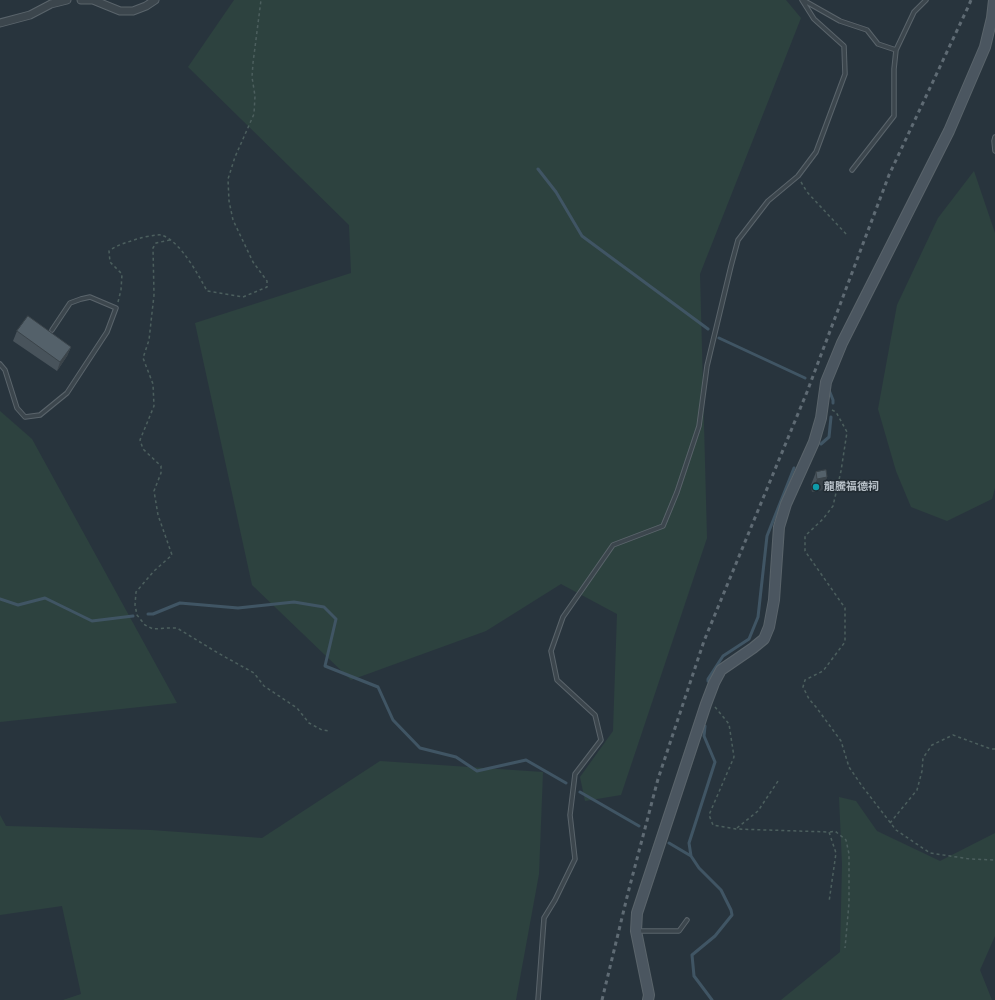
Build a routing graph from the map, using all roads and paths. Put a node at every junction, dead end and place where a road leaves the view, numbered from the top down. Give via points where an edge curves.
1 (67, 0) edge
2 (81, 0) edge
3 (155, 0) edge
4 (261, 0) edge
5 (802, 0) edge
6 (926, 0) edge
7 (994, 0) edge
8 (0, 23) edge
9 (896, 50) junction
10 (995, 137) edge
11 (995, 151) edge
12 (852, 170) dead end
13 (798, 176) junction
14 (846, 236) dead end
15 (170, 240) junction
16 (116, 308) junction
17 (52, 330) dead end
18 (0, 364) edge
19 (822, 407) junction
20 (708, 697) junction
21 (330, 731) dead end
22 (995, 749) edge
23 (778, 781) dead end
24 (890, 823) junction
25 (736, 829) junction
26 (829, 832) junction
27 (995, 860) edge
28 (829, 902) dead end
29 (687, 920) dead end
30 (636, 931) junction
31 (845, 948) dead end
32 (538, 1000) edge
33 (648, 1000) edge

1 - 8 street via 51,4 30,15
2 - 3 street via 93,0 120,11 134,11
4 - 15 path via 252,77 254,114 228,179 233,220 253,262 267,281 267,287 243,297 207,292 194,267
5 - 9 lane via 840,21 867,30 878,44
5 - 13 lane via 814,20 844,46 845,74 816,152
6 - 9 lane via 914,12
7 - 19 street via 985,47 949,131 842,343 826,382
9 - 12 lane via 894,116
10 - 11 lane
13 - 14 path via 807,192
13 - 32 lane via 768,201 738,240 707,366 700,426 663,526 613,545 564,617 551,652 557,680 595,715 601,740 575,774 570,815 575,859 544,918
15 - 16 path via 161,234 139,238 115,247 110,252 110,262 122,274
15 - 21 path via 156,243 153,248 154,296 149,340 143,358 153,384 154,406 140,440 143,449 161,466 154,491 158,515 172,555 136,592 137,615 153,630 177,628 254,673 264,686 297,708 309,723
16 - 17 lane via 90,297 81,299 70,303
16 - 18 lane via 106,332 67,393 40,415 25,417 17,408 6,370
19 - 20 street via 814,442 786,504 779,527 774,600 769,627 764,639 721,670
19 - 24 path via 836,412 847,432 833,506 805,536 805,551 845,608 845,642 823,671 805,680 803,687 808,700 841,741 849,767
20 - 25 path via 729,724 734,757 709,815 713,825
20 - 30 street via 637,913
22 - 24 path via 953,735 932,744 923,758 917,790
23 - 25 path via 758,811
24 - 27 path via 930,853
25 - 26 path
26 - 28 path via 836,853
26 - 31 path via 835,831 846,840 849,854 849,903
29 - 30 lane via 679,931
30 - 33 street

